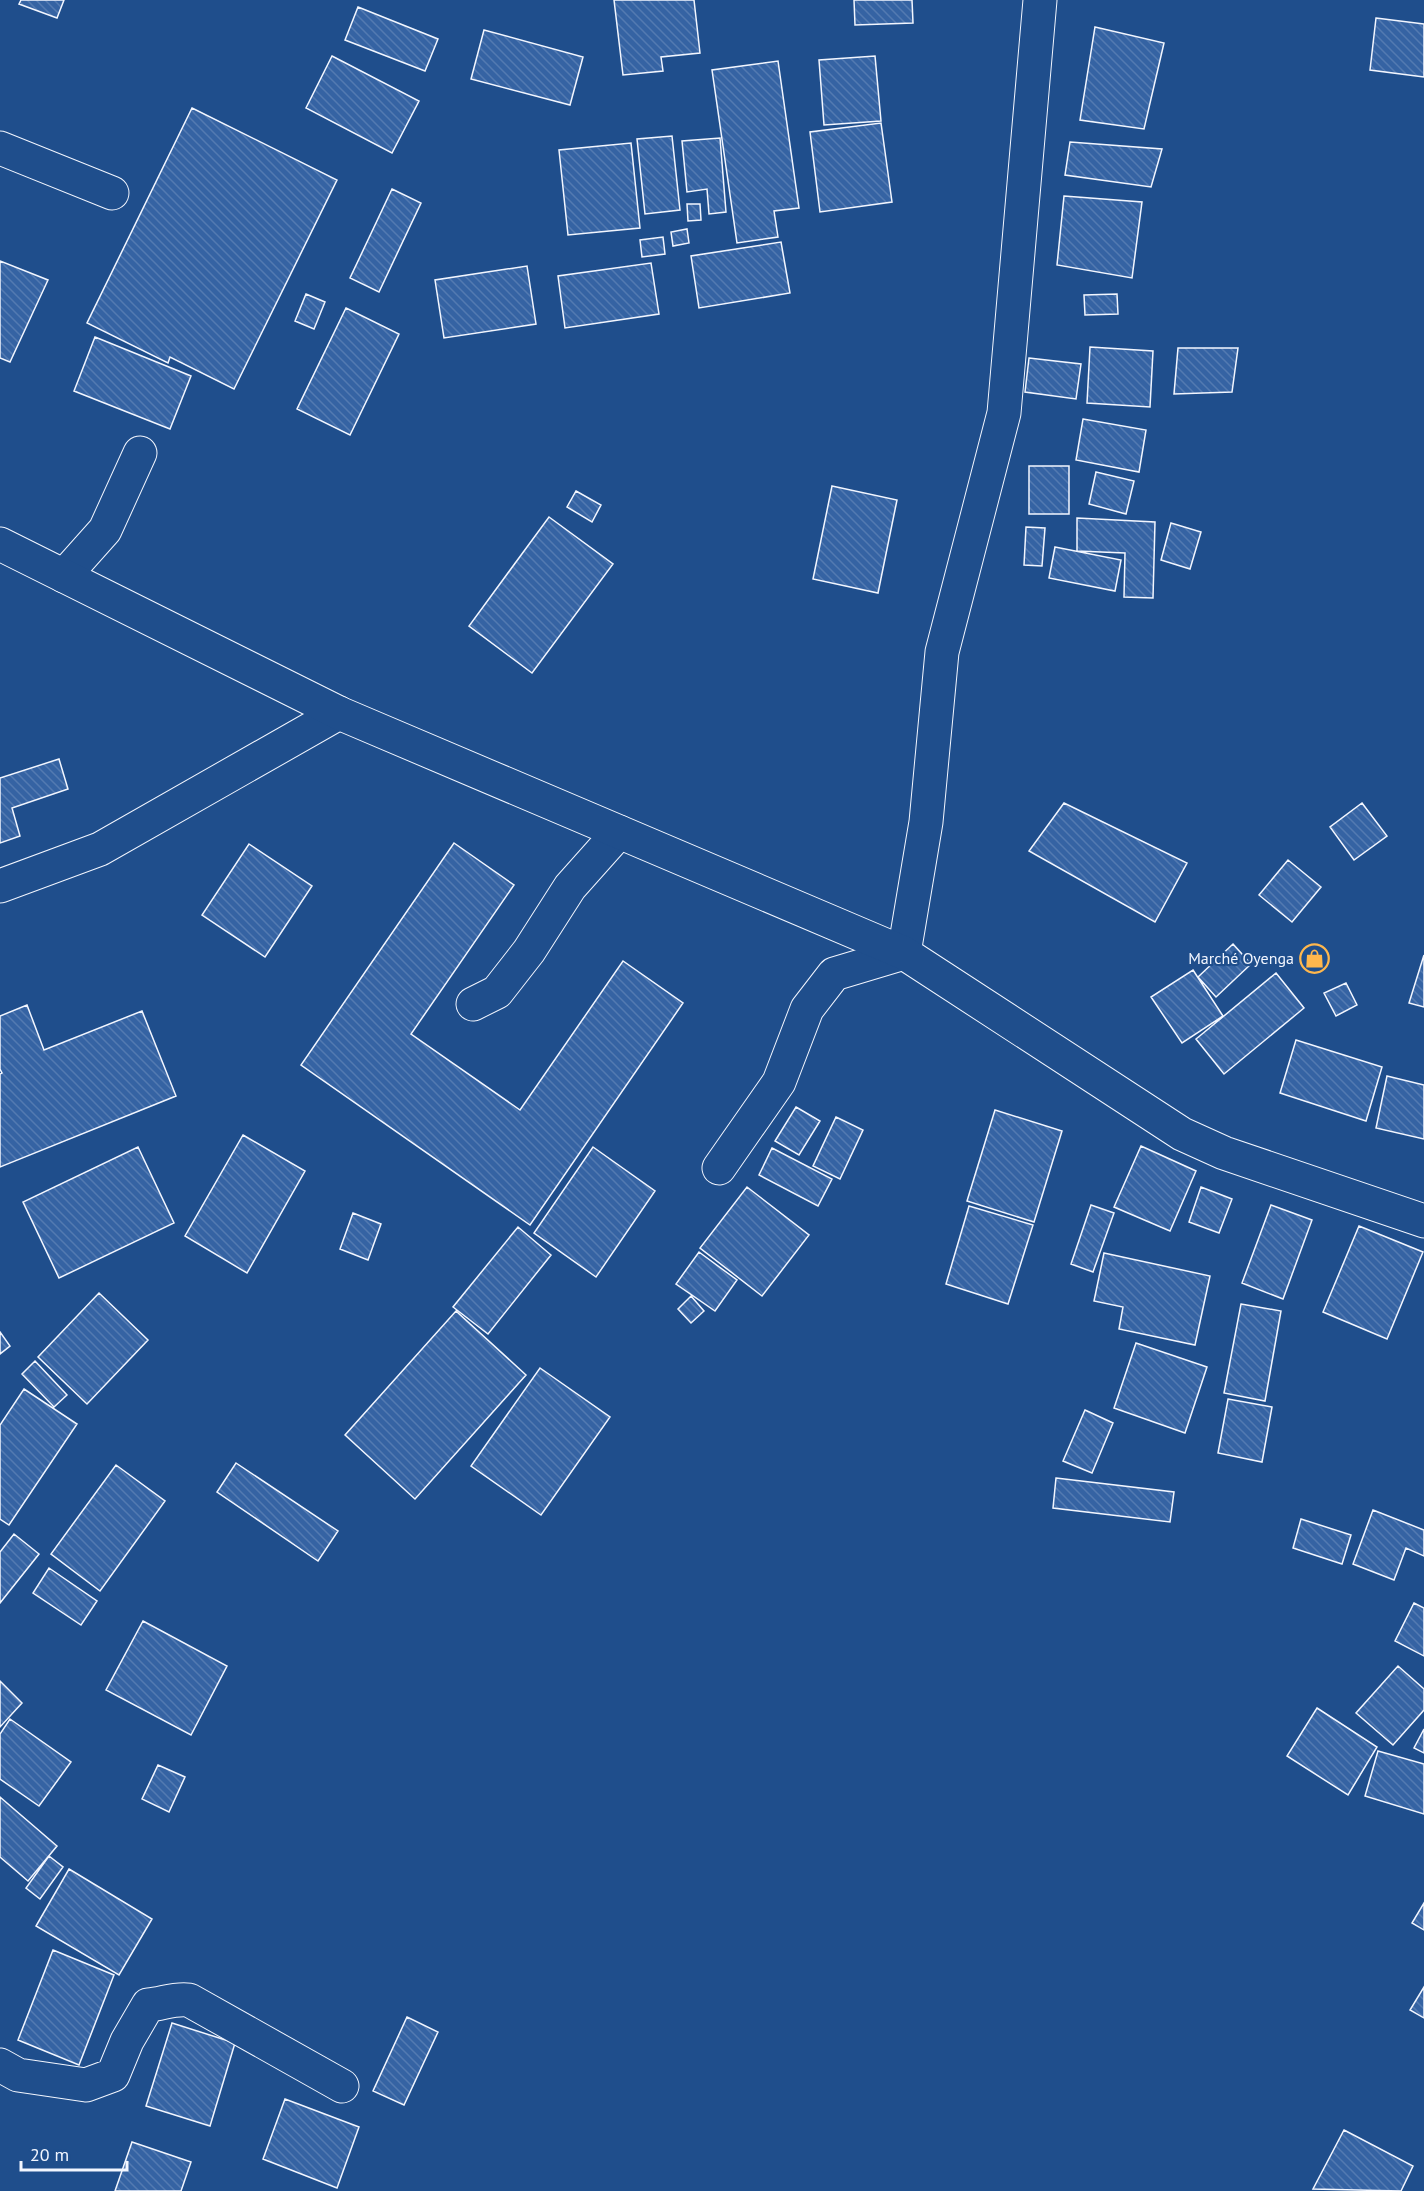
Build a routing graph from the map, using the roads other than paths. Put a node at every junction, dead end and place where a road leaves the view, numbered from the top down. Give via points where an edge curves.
1 (1040, 0) edge
2 (0, 148) edge
3 (112, 193) dead end
4 (140, 453) dead end
5 (0, 544) edge
6 (64, 576) junction
7 (339, 713) junction
8 (619, 832) junction
9 (0, 886) edge
10 (904, 953) junction
11 (473, 1004) dead end
12 (719, 1168) dead end
13 (1424, 1221) edge
14 (0, 2065) edge
15 (342, 2086) dead end

1 - 10 street via 1004,413 942,651 926,822
2 - 3 street
4 - 6 street via 105,530
5 - 6 street
6 - 7 street
7 - 8 street
7 - 9 street via 100,849
8 - 10 street
8 - 11 street via 570,887 530,951 496,992
10 - 12 street via 834,974 807,1009 779,1082
10 - 13 street via 1182,1134 1224,1153
14 - 15 street via 18,2075 86,2085 113,2075 148,2005 165,2004 176,1998 189,2000

